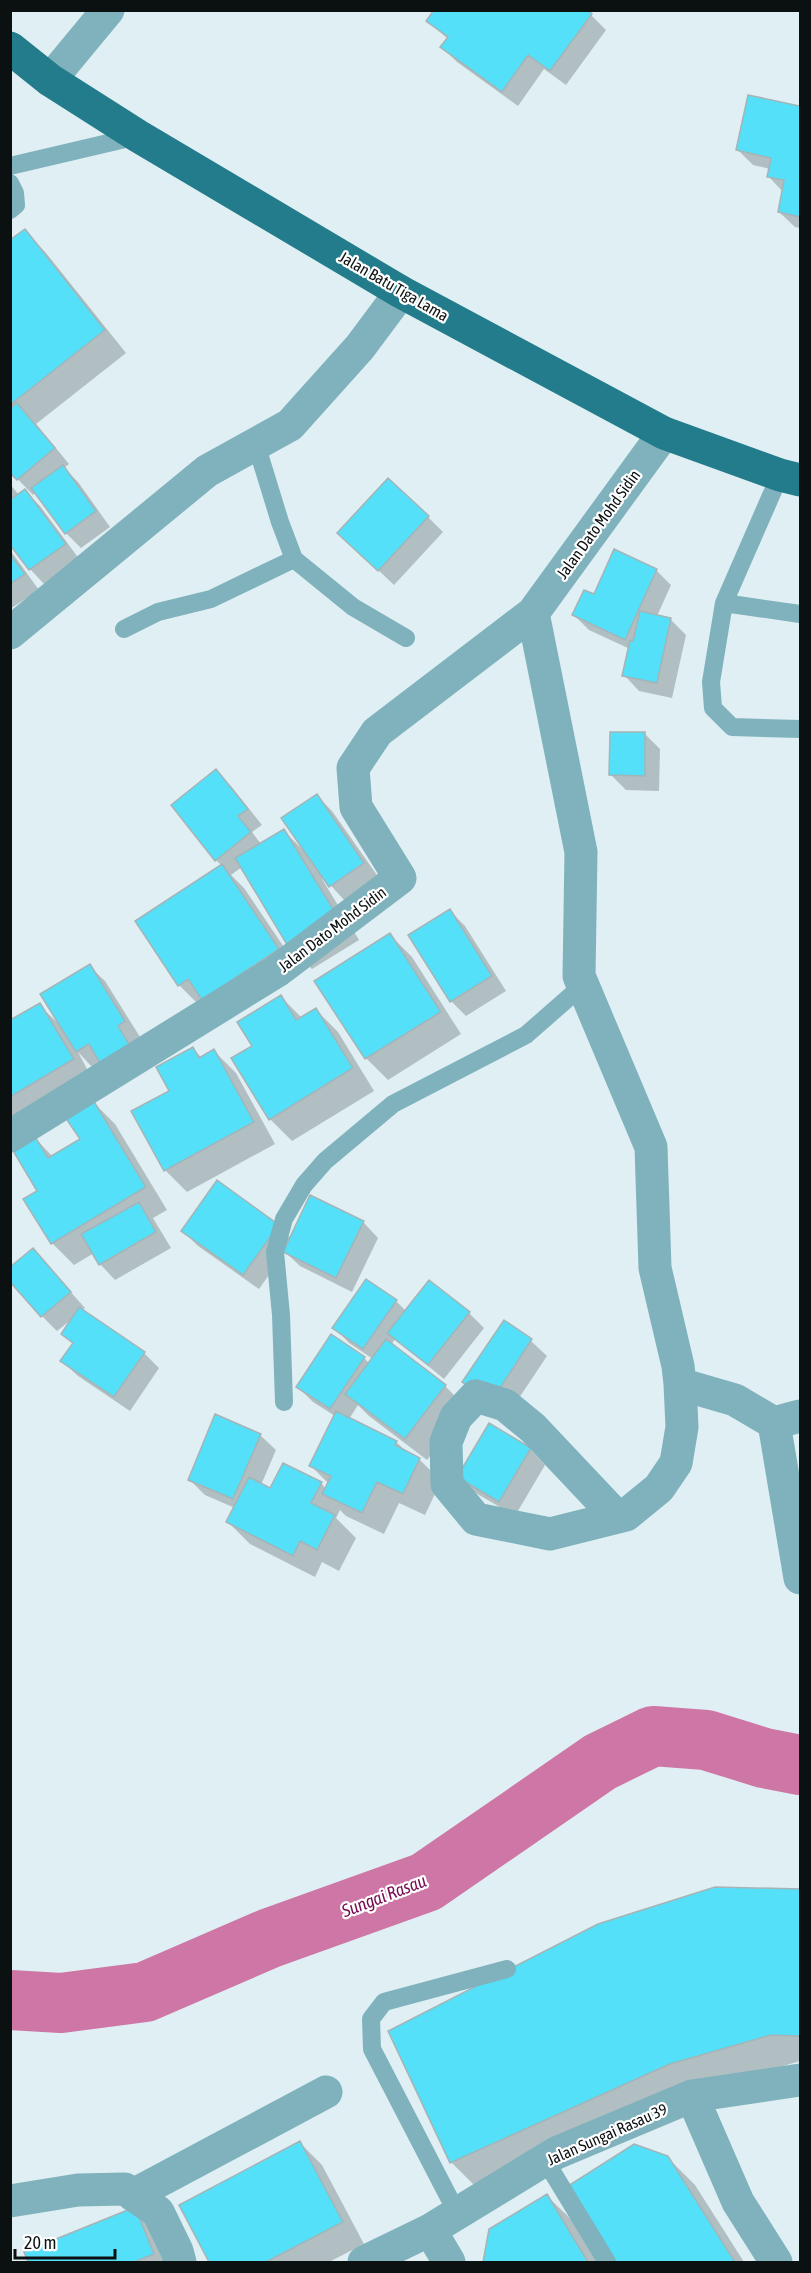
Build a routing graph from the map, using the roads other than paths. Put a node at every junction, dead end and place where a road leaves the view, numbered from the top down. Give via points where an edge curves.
1 (108, 10) edge
2 (10, 48) edge
3 (50, 80) junction
4 (138, 136) junction
5 (10, 165) edge
6 (10, 183) edge
7 (10, 210) edge
8 (401, 292) junction
9 (664, 433) junction
10 (256, 444) junction
11 (790, 477) edge
12 (294, 559) junction
13 (724, 603) junction
14 (533, 613) junction
15 (801, 614) edge
16 (124, 629) dead end
17 (10, 633) edge
18 (406, 639) dead end
19 (801, 729) edge
20 (583, 985) junction
21 (10, 1136) edge
22 (680, 1384) junction
23 (284, 1402) dead end
24 (787, 1420) edge
25 (617, 1517) junction
26 (801, 1578) edge
27 (507, 1969) dead end
28 (801, 2080) edge
29 (326, 2092) dead end
30 (692, 2096) junction
31 (545, 2160) junction
32 (133, 2195) junction
33 (10, 2202) edge
34 (444, 2222) junction
35 (180, 2262) edge
36 (364, 2262) edge
37 (448, 2262) edge
38 (607, 2262) edge
39 (776, 2262) edge

1 - 3 street
2 - 3 main road, Jalan Batu Tiga Lama
3 - 4 main road, Jalan Batu Tiga Lama
4 - 5 lane
4 - 8 main road, Jalan Batu Tiga Lama
6 - 7 lane via 16,205
8 - 9 main road, Jalan Batu Tiga Lama
8 - 10 street via 360,347 290,425
9 - 11 main road, Jalan Batu Tiga Lama
9 - 14 street, Jalan Dato Mohd Sidin
10 - 12 lane
10 - 17 street via 207,471
11 - 13 lane
12 - 16 lane via 211,599 158,612
12 - 18 lane via 353,607
13 - 15 lane
13 - 19 lane via 711,682 713,708 732,727
14 - 20 street via 581,852 579,976
14 - 21 street, Jalan Dato Mohd Sidin via 377,732 353,768 356,807 400,878 277,971
20 - 22 street via 651,1148 655,1268
20 - 23 lane via 526,1035 393,1104 325,1161 304,1185 284,1219 274,1252
22 - 24 street
22 - 25 street via 682,1427 676,1463 659,1488 626,1515
24 - 26 street
25 - 25 street via 550,1534 476,1519 447,1484 446,1442 456,1417 476,1396 505,1405 533,1428
27 - 34 lane via 384,2001 371,2019 372,2049
28 - 30 street, Jalan Sungai Rasau 39
29 - 32 street
30 - 31 street, Jalan Sungai Rasau 39
30 - 39 street via 738,2202
31 - 34 street, Jalan Sungai Rasau 39
31 - 38 lane
32 - 33 street via 124,2189 78,2190
32 - 35 street via 158,2212
34 - 36 street, Jalan Sungai Rasau 39
34 - 37 street

